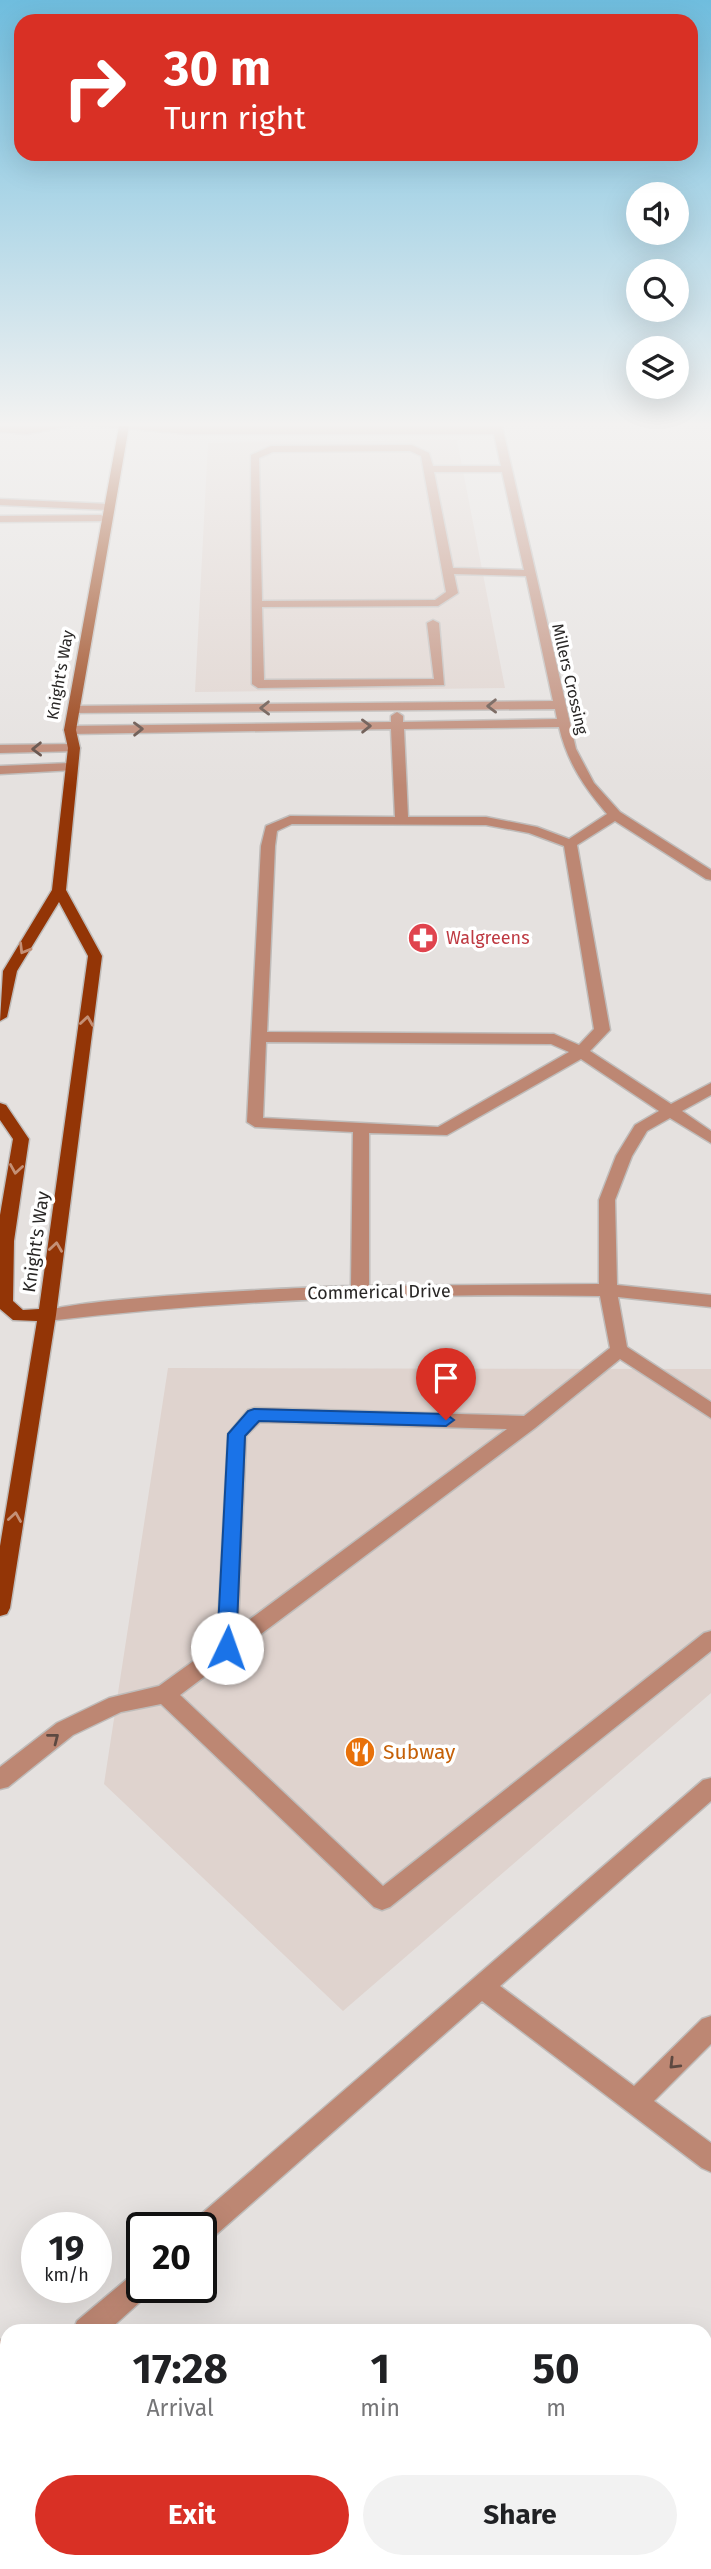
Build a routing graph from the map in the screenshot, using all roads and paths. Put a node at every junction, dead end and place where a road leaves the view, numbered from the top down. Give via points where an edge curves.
1 (101, 546) edge
2 (255, 546) edge
3 (443, 546) edge
4 (524, 546) edge
5 (448, 571) junction
6 (530, 573) junction
7 (256, 604) junction
8 (433, 623) dead end
9 (395, 683) junction
10 (560, 705) junction
11 (396, 707) junction
12 (73, 710) junction
13 (564, 723) junction
14 (397, 726) junction
15 (70, 730) junction
16 (74, 748) junction
17 (0, 750) edge
18 (70, 767) junction
19 (0, 770) edge
20 (615, 815) junction
21 (402, 821) junction
22 (570, 844) junction
23 (711, 876) edge
24 (59, 890) junction
25 (0, 1017) edge
26 (259, 1037) junction
27 (582, 1052) junction
28 (711, 1088) edge
29 (0, 1108) edge
30 (668, 1111) junction
31 (361, 1128) junction
32 (711, 1139) edge
33 (360, 1290) junction
34 (608, 1290) junction
35 (711, 1301) edge
36 (47, 1315) junction
37 (619, 1350) junction
38 (711, 1411) edge
39 (528, 1423) junction
40 (0, 1608) edge
41 (711, 1639) edge
42 (227, 1648) junction
43 (165, 1694) junction
44 (0, 1780) edge
45 (711, 1787) edge
46 (482, 1987) junction
47 (711, 2026) edge
48 (637, 2101) junction
49 (711, 2159) edge
50 (217, 2217) edge
51 (126, 2297) edge
52 (95, 2324) edge

1 - 12 main road, Knight's Way
2 - 7 street
3 - 5 street
4 - 6 street, Millers Crossing
5 - 6 street
5 - 7 street via 452,593 438,603
6 - 10 street, Millers Crossing
7 - 9 street via 258,684
8 - 9 street via 440,682
9 - 11 street
10 -> 11 street
10 - 13 street, Millers Crossing
11 -> 12 street
11 - 14 street
12 - 15 main road, Knight's Way
13 - 14 street
13 - 20 street, Millers Crossing via 570,749 588,784
15 -> 14 street
14 - 21 street
15 - 16 main road, Knight's Way
16 -> 17 street
16 - 18 main road, Knight's Way
18 - 19 street
18 - 24 main road, Knight's Way
20 - 22 street
20 - 23 street, Millers Crossing
21 - 22 street via 486,821
21 - 26 street via 290,820 271,829
22 - 27 street via 602,1030
24 -> 25 main road, Knight's Way via 10,971
36 -> 24 main road, Knight's Way via 95,956
26 - 27 street via 554,1039
26 - 31 street via 255,1122
27 - 30 street
27 - 31 street via 441,1132
28 - 30 street
29 -> 36 main road via 21,1139 4,1239 4,1303 19,1316
30 - 32 street
30 - 34 street via 641,1128 607,1200
31 - 33 street
33 - 34 street, Commerical Drive
33 - 36 street, Commerical Drive
34 - 35 street, Commerical Drive via 670,1293
34 - 37 street
40 -> 36 main road, Knight's Way
37 - 38 street
37 - 39 street
39 - 42 street
39 - 42 street via 254,1415 237,1434
41 - 43 street via 382,1900
42 - 43 street
44 -> 43 street via 65,1729 117,1704
45 - 46 street
46 - 48 street
46 - 50 street
47 -> 48 street
48 - 49 street
51 - 52 street

